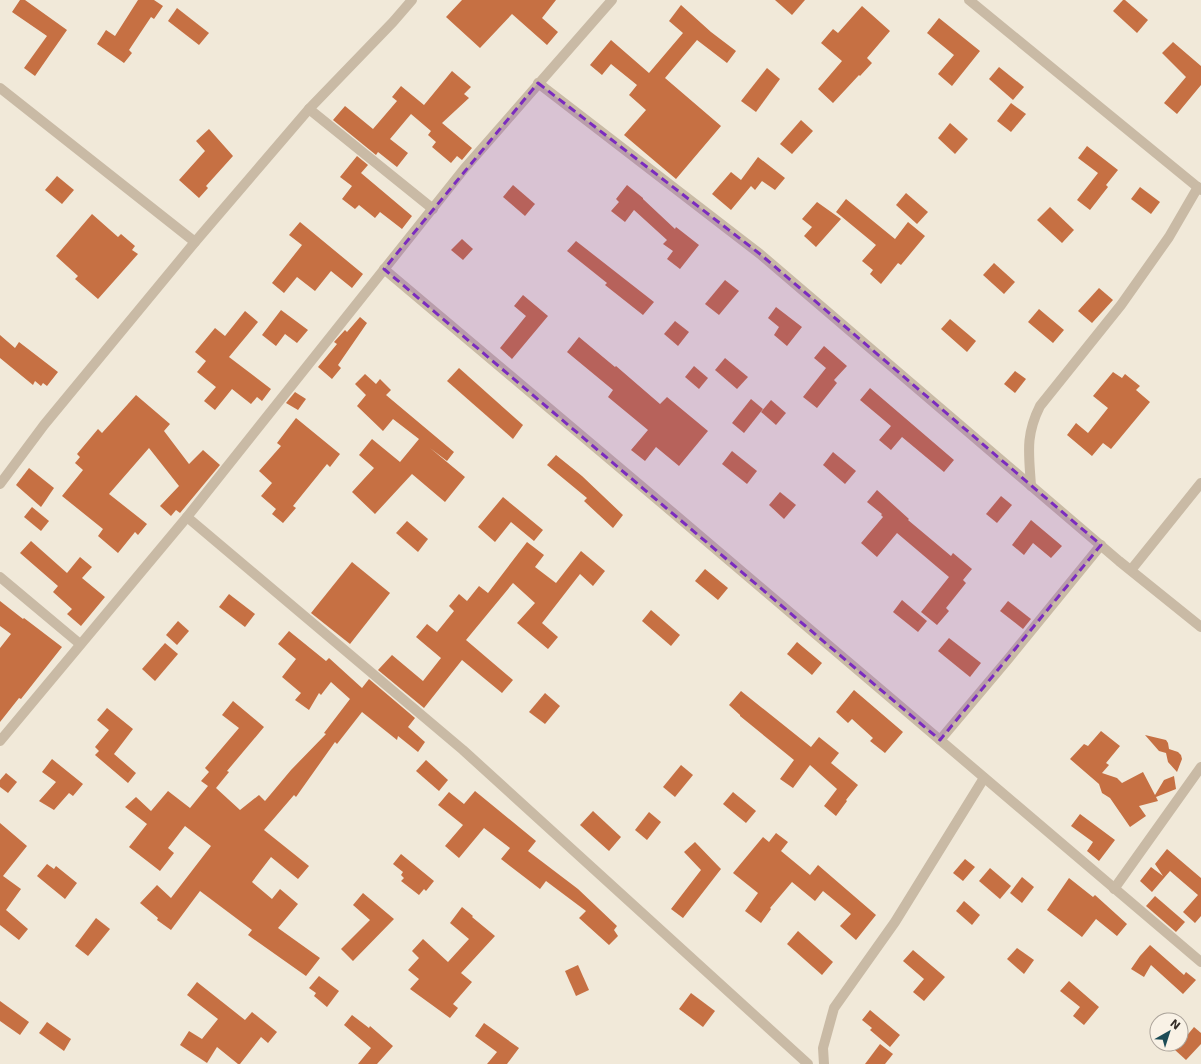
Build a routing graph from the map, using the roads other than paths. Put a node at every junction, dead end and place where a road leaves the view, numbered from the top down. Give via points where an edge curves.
1 (412, 0) edge
2 (612, 0) edge
3 (969, 0) edge
4 (538, 83) junction
5 (0, 88) edge
6 (309, 109) junction
7 (1199, 189) edge
8 (432, 209) junction
9 (195, 242) junction
10 (384, 269) junction
11 (1201, 483) edge
12 (0, 484) edge
13 (1032, 486) junction
14 (188, 517) junction
15 (1101, 545) junction
16 (1131, 570) junction
17 (0, 577) edge
18 (1201, 627) edge
19 (80, 644) junction
20 (940, 740) junction
21 (0, 741) edge
22 (1201, 767) edge
23 (984, 778) junction
24 (1114, 889) junction
25 (1201, 962) edge
26 (808, 1064) edge
27 (824, 1064) edge

1 - 6 street
2 - 4 street
3 - 7 street
4 - 8 street
4 - 13 street via 760,254
5 - 9 street
6 - 8 street
6 - 9 street
7 - 13 street via 1121,305 1040,406 1033,420 1029,444
8 - 10 street
9 - 12 street via 44,425
10 - 14 street
10 - 20 street
11 - 16 street
13 - 15 street
14 - 19 street
14 - 26 street via 462,750
15 - 16 street
15 - 20 street
16 - 18 street
17 - 19 street
19 - 21 street
20 - 23 street
22 - 24 street
23 - 24 street
23 - 27 street via 895,922 834,1008 823,1048
24 - 25 street

